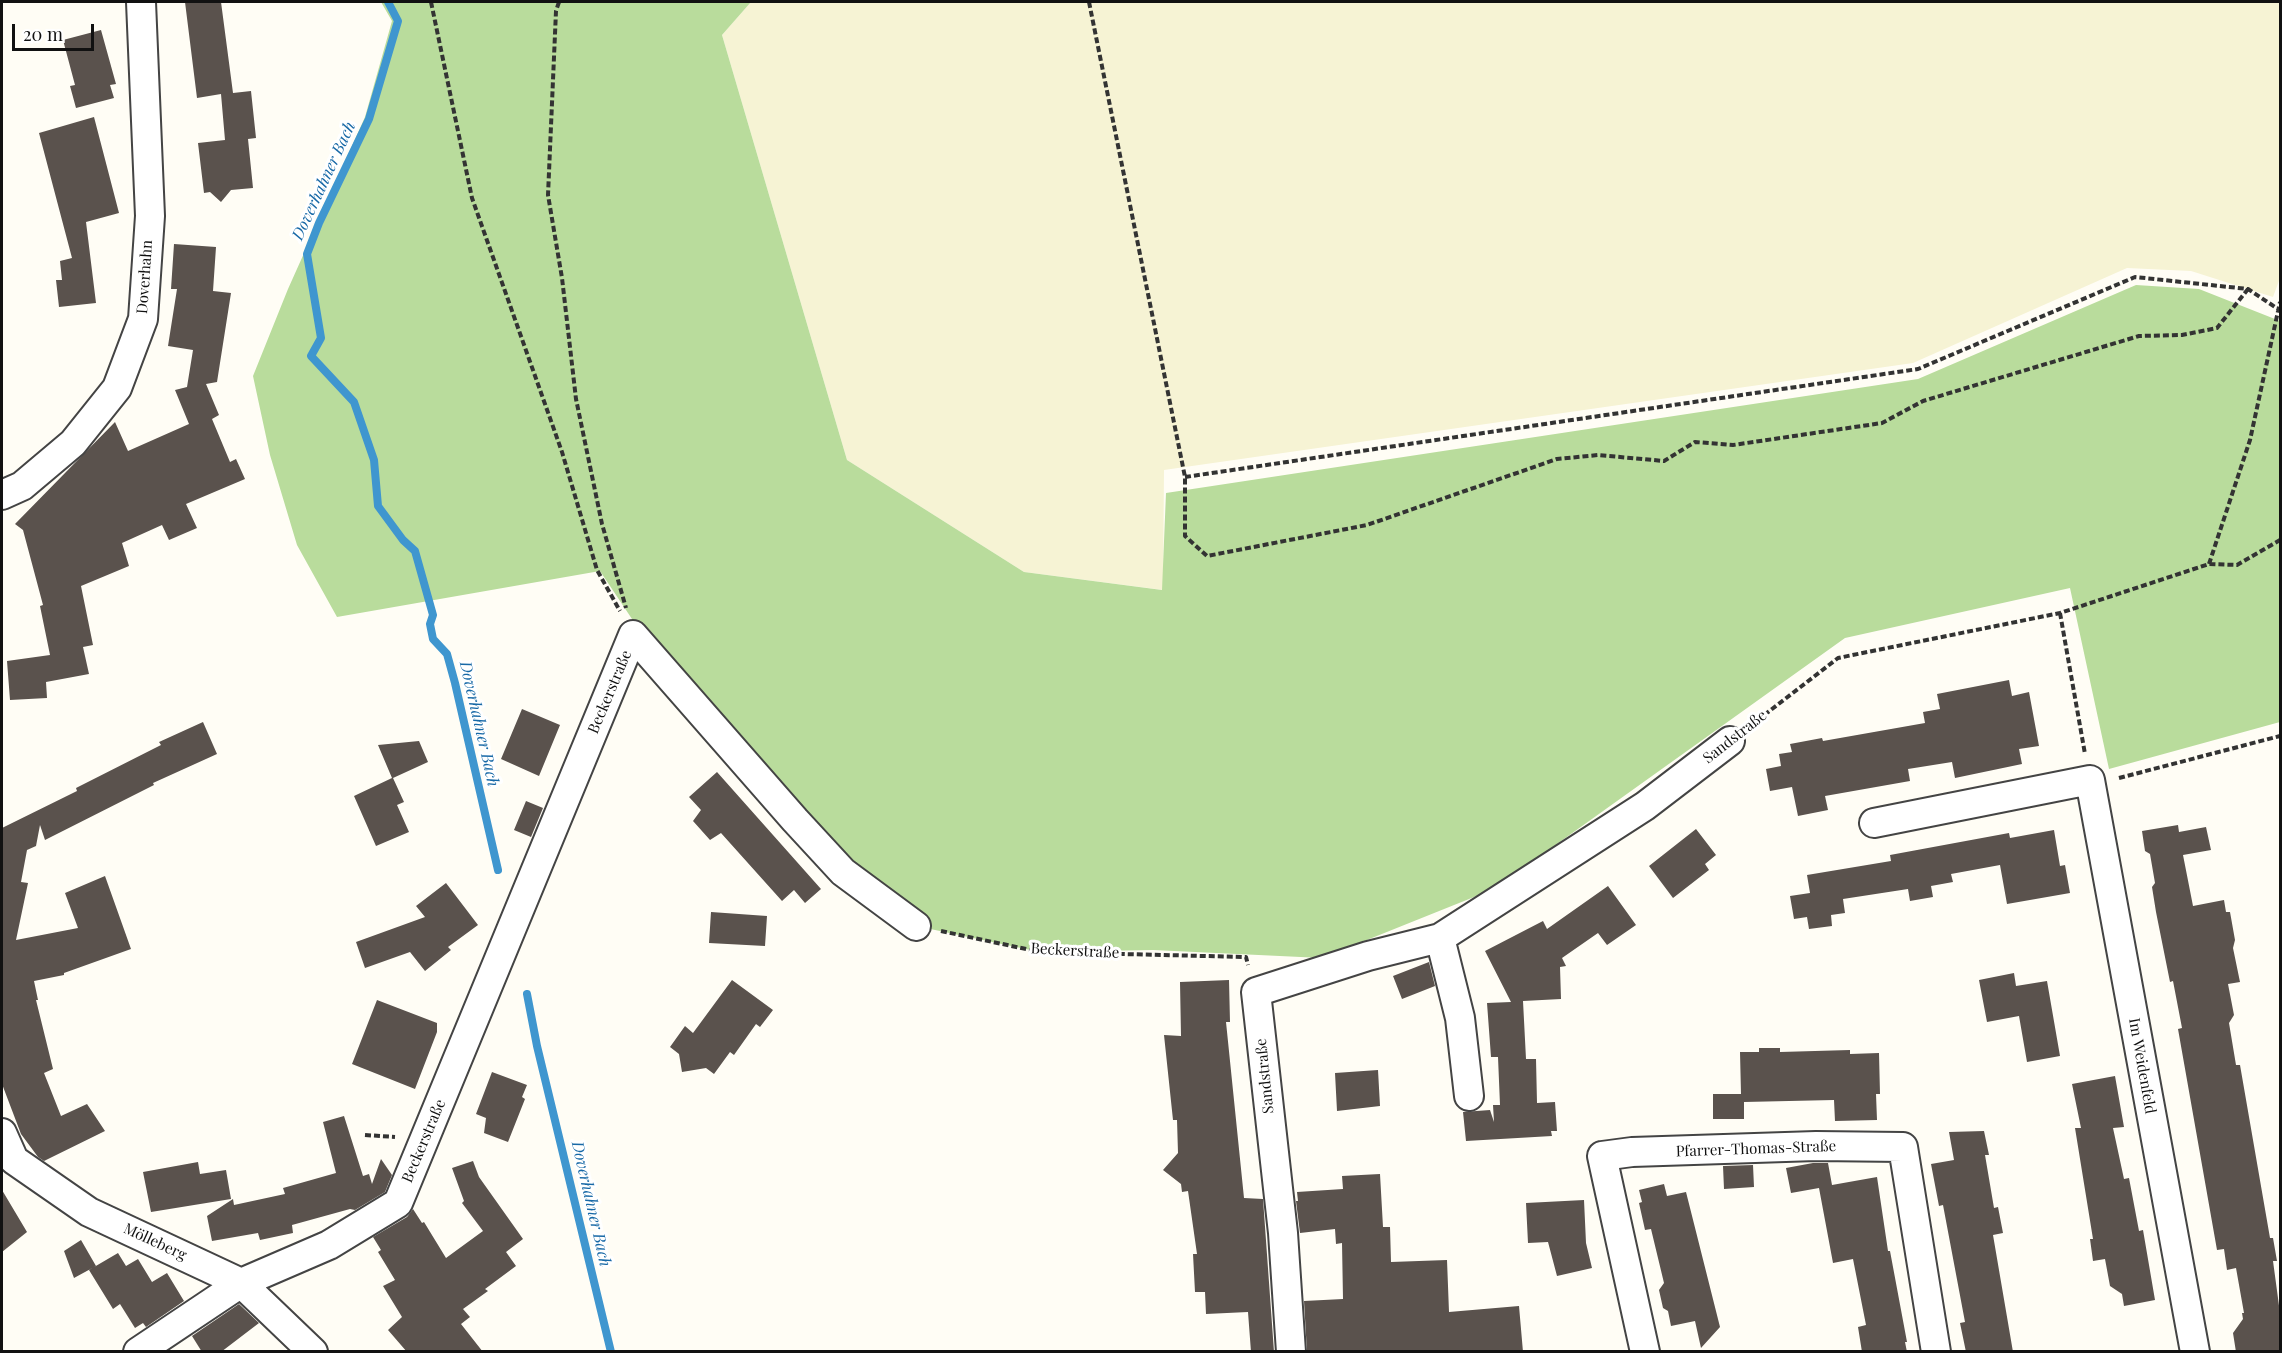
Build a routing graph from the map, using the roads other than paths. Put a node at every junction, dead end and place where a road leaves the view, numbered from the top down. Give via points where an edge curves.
1 (141, 2) edge
2 (2, 495) edge
3 (1730, 741) road end
4 (1874, 823) dead end
5 (916, 926) road end
6 (1440, 938) junction
7 (1469, 1096) dead end
8 (2, 1132) edge
9 (241, 1283) junction
10 (138, 1352) edge
11 (313, 1352) edge
12 (1291, 1352) edge
13 (1645, 1352) edge
14 (1936, 1352) edge
15 (2195, 1352) edge

1 - 2 street, Doverhahn via 150,216 143,319 117,388 103,406 73,443 22,486
3 - 6 street, Sandstraße via 1645,806
4 - 15 street, Im Weidenfeld via 2090,783
5 - 9 street, Beckerstraße via 843,872 633,635 398,1203 329,1245
6 - 7 street via 1460,1018
6 - 12 street, Sandstraße via 1368,956 1256,992 1283,1233
8 - 9 street, Mölleberg via 14,1160 89,1212
9 - 10 street, Beckerstraße
9 - 11 street, Mölleberg
13 - 14 street, Pfarrer-Thomas-Straße via 1602,1156 1816,1146 1903,1147

